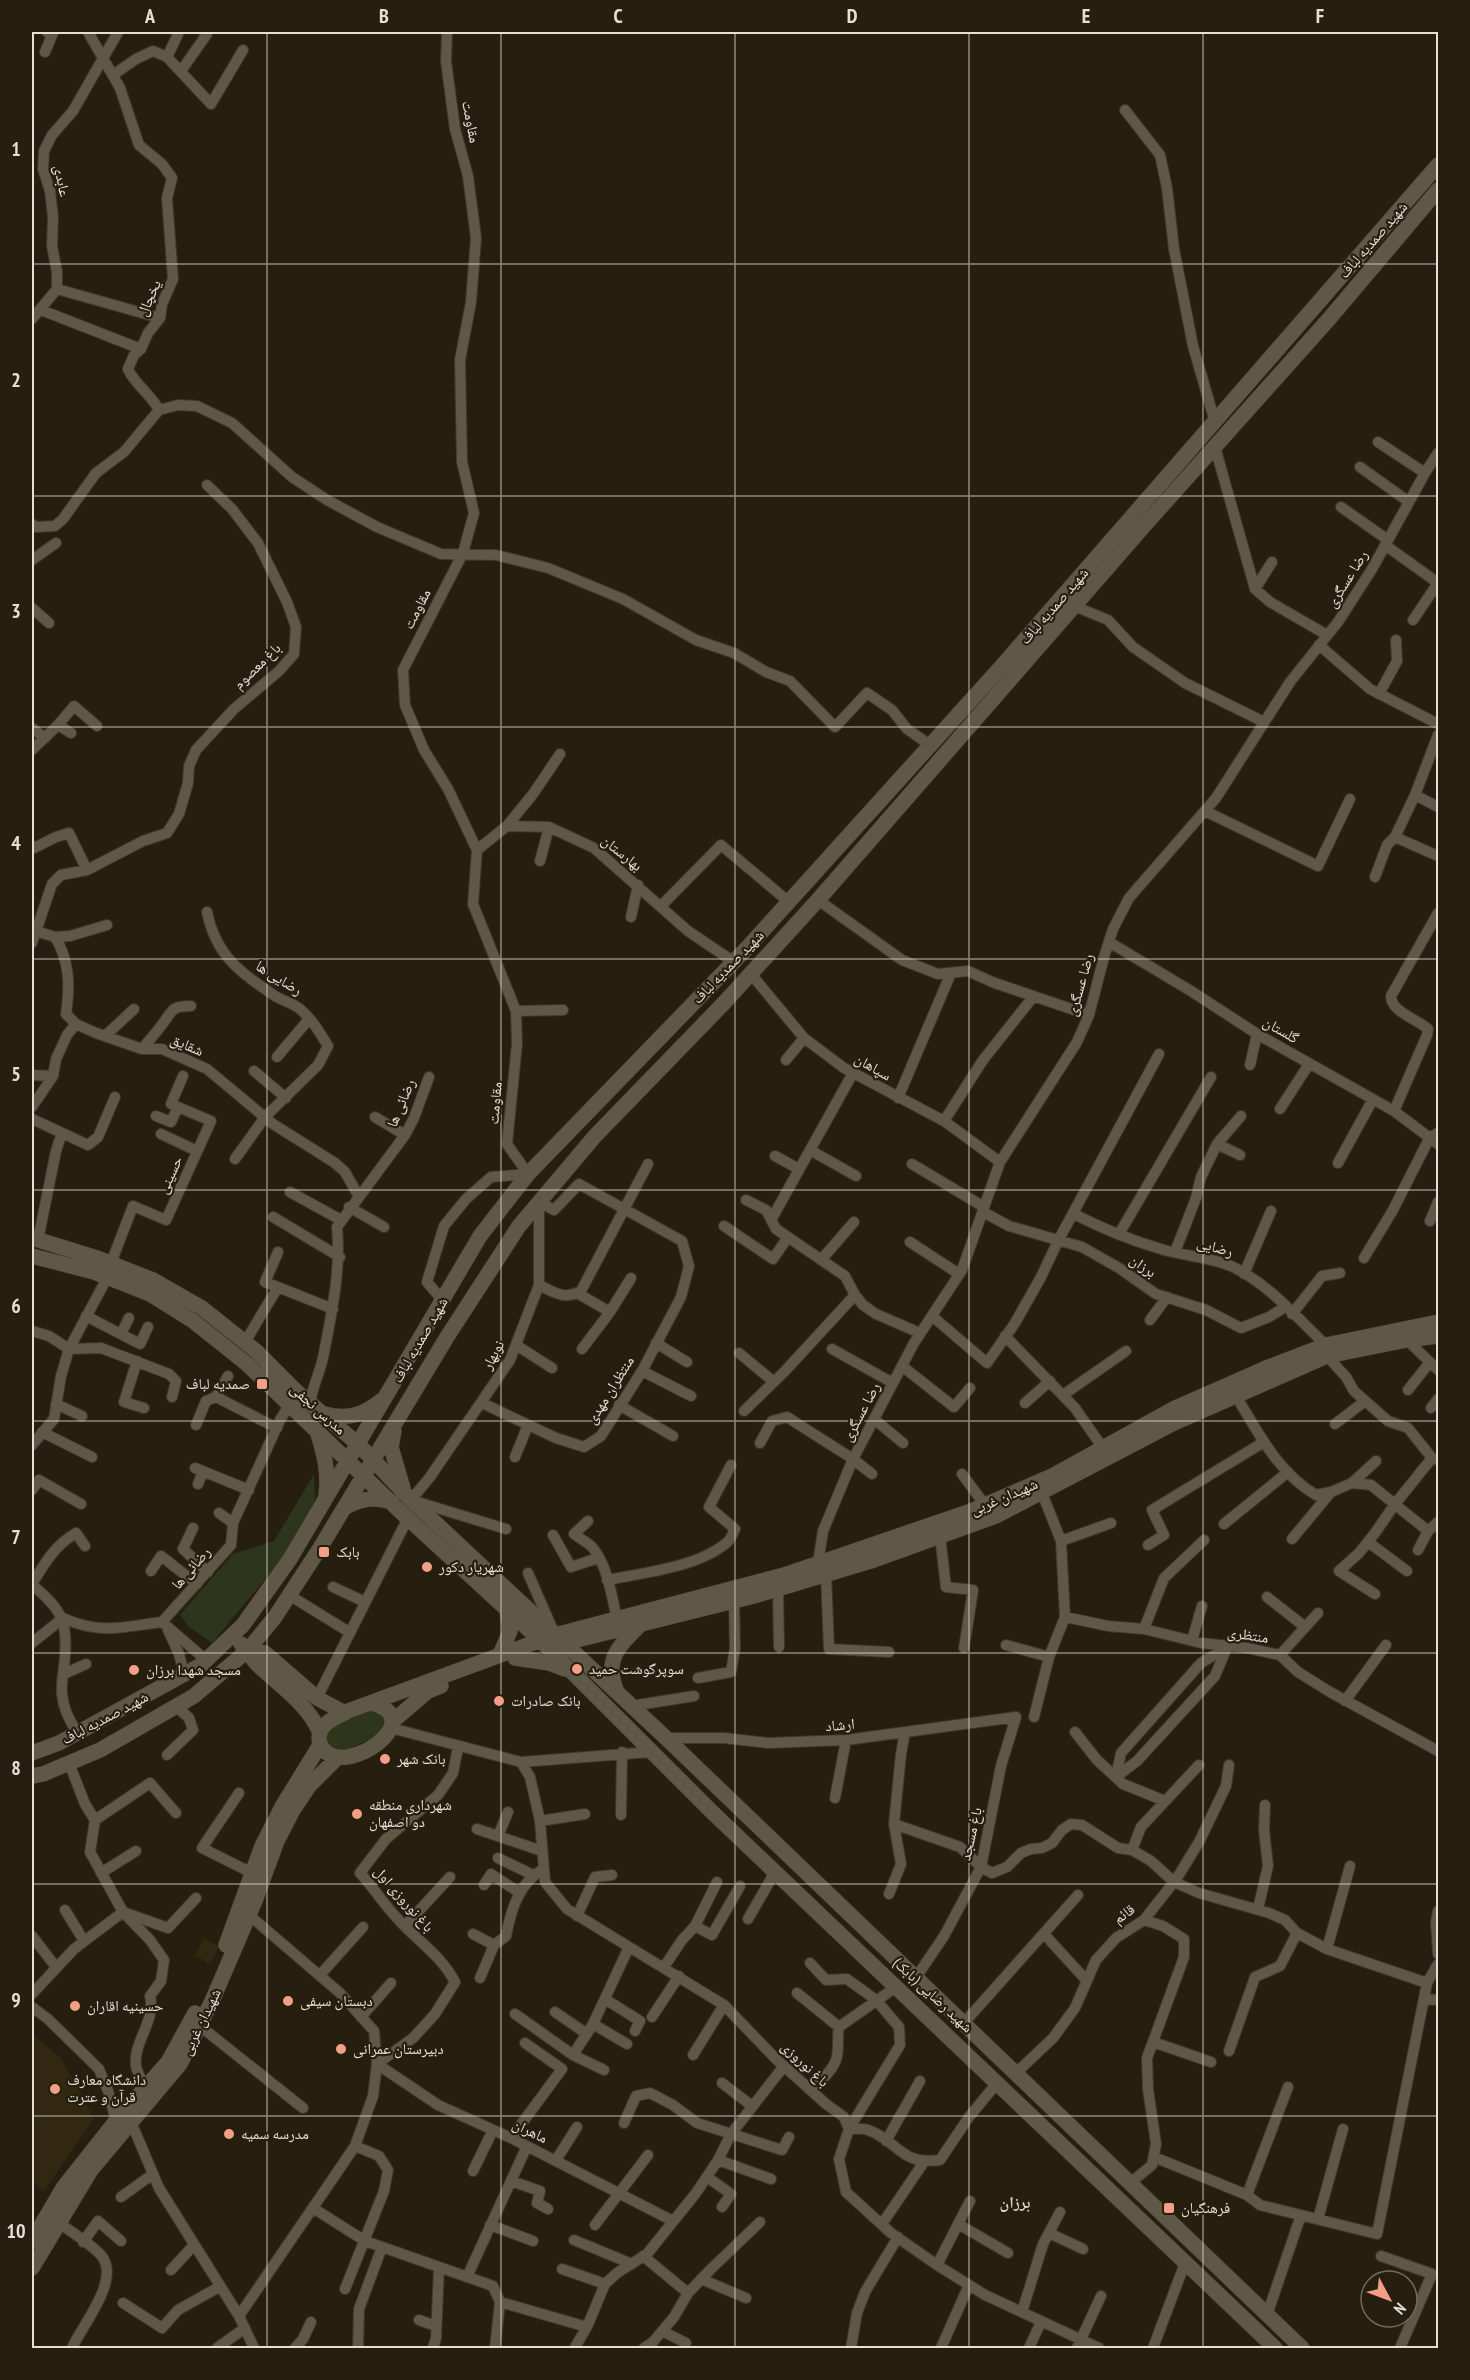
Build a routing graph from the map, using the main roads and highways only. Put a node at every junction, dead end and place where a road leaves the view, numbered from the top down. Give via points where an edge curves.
1 (1438, 165) edge
2 (1438, 190) edge
3 (1028, 647) junction
4 (35, 1239) edge
5 (32, 1256) edge
6 (109, 1270) junction
7 (1438, 1322) edge
8 (1438, 1336) edge
9 (1327, 1350) junction
10 (388, 1394) junction
11 (316, 1408) junction
12 (397, 1421) junction
13 (316, 1428) junction
14 (359, 1445) junction
15 (350, 1460) junction
16 (373, 1460) junction
17 (364, 1475) junction
18 (408, 1497) junction
19 (326, 1500) junction
20 (392, 1502) junction
21 (344, 1508) junction
22 (912, 1539) junction
23 (822, 1569) junction
24 (507, 1610) junction
25 (639, 1626) junction
26 (232, 1636) junction
27 (551, 1641) junction
28 (248, 1650) junction
29 (500, 1655) junction
30 (515, 1658) junction
31 (570, 1671) junction
32 (616, 1692) junction
33 (372, 1703) junction
34 (345, 1713) junction
35 (392, 1724) junction
36 (320, 1739) junction
37 (32, 1753) edge
38 (337, 1758) junction
39 (32, 1776) edge
40 (951, 2013) junction
41 (939, 2026) junction
42 (124, 2122) junction
43 (32, 2241) edge
44 (32, 2268) edge
45 (1275, 2349) edge
46 (1302, 2349) edge

1 - 3 main road, شهید صمدیه لباف via 1215,422
2 - 3 main road, شهید صمدیه لباف via 1074,606
3 - 10 main road, شهید صمدیه لباف via 930,745 734,962 528,1174 480,1236
3 - 12 main road, شهید صمدیه لباف via 818,900 595,1136 539,1202 457,1322
4 - 6 main road, مدرس نجفی
5 - 6 main road, مدرس نجفی
6 - 11 main road, مدرس نجفی via 153,1280 202,1308
6 - 13 main road, مدرس نجفی via 193,1321
7 - 9 main road, شهیدان غربی
8 - 9 main road, شهیدان غربی
9 - 22 main road, شهیدان غربی via 1175,1408 1052,1476
9 - 22 main road, شهیدان غربی via 1172,1424 996,1516 940,1536
10 - 11 main road via 369,1411 357,1415 340,1418
10 - 14 main road, شهید صمدیه لباف
11 - 14 main road, مدرس نجفی
12 - 16 main road, شهید صمدیه لباف
12 - 18 main road via 391,1447
13 - 15 main road, مدرس نجفی
13 - 19 main road via 328,1477
14 - 15 main road, شهید صمدیه لباف
14 - 16 main road, مدرس نجفی
15 - 17 main road, مدرس نجفی
15 - 19 main road, شهید صمدیه لباف
16 - 17 main road, شهید صمدیه لباف
16 - 18 main road, مدرس نجفی
17 - 20 main road, مدرس نجفی
17 - 21 main road, شهید صمدیه لباف
18 - 27 main road, مدرس نجفی
19 - 26 main road, شهید صمدیه لباف via 290,1559
20 - 21 main road via 376,1498 359,1500
20 - 24 main road, مدرس نجفی
21 - 28 main road, شهید صمدیه لباف via 290,1595
22 - 23 main road, شهیدان غربی
23 - 25 main road, شهیدان غربی via 778,1589
23 - 27 main road, شهیدان غربی via 784,1575
24 - 27 main road, مدرس نجفی
24 - 29 main road via 510,1631
25 - 27 main road, شهیدان غربی
25 - 32 main road via 618,1647 611,1677
26 - 28 main road
26 - 37 main road, شهید صمدیه لباف via 184,1674 77,1733
27 - 29 main road, شهیدان غربی
27 - 30 main road, شهیدان غربی
27 - 31 main road, شهید رضایی (بابک)
27 - 32 main road, شهید رضایی (بابک)
28 - 34 main road via 265,1653 317,1698
28 - 36 main road via 256,1664 307,1709
28 - 39 main road, شهید صمدیه لباف via 194,1696 100,1750
29 - 33 main road, شهیدان غربی
30 - 31 main road
30 - 35 main road, شهیدان غربی via 428,1691
31 - 41 main road, شهید رضایی (بابک)
32 - 40 main road, شهید رضایی (بابک)
33 - 34 main road
33 - 35 main road via 391,1713
34 - 36 main road via 324,1725
35 - 38 main road via 381,1741 360,1753
36 - 38 main road via 326,1753
36 - 42 main road, شهیدان غربی via 262,1846 201,2003 168,2062
38 - 42 main road, شهیدان غربی via 309,1786 277,1841 249,1916 180,2064
40 - 41 main road
40 - 46 main road, شهید رضایی (بابک)
41 - 45 main road, شهید رضایی (بابک)
42 - 43 main road, شهیدان غربی via 63,2188
42 - 44 main road, شهیدان غربی

